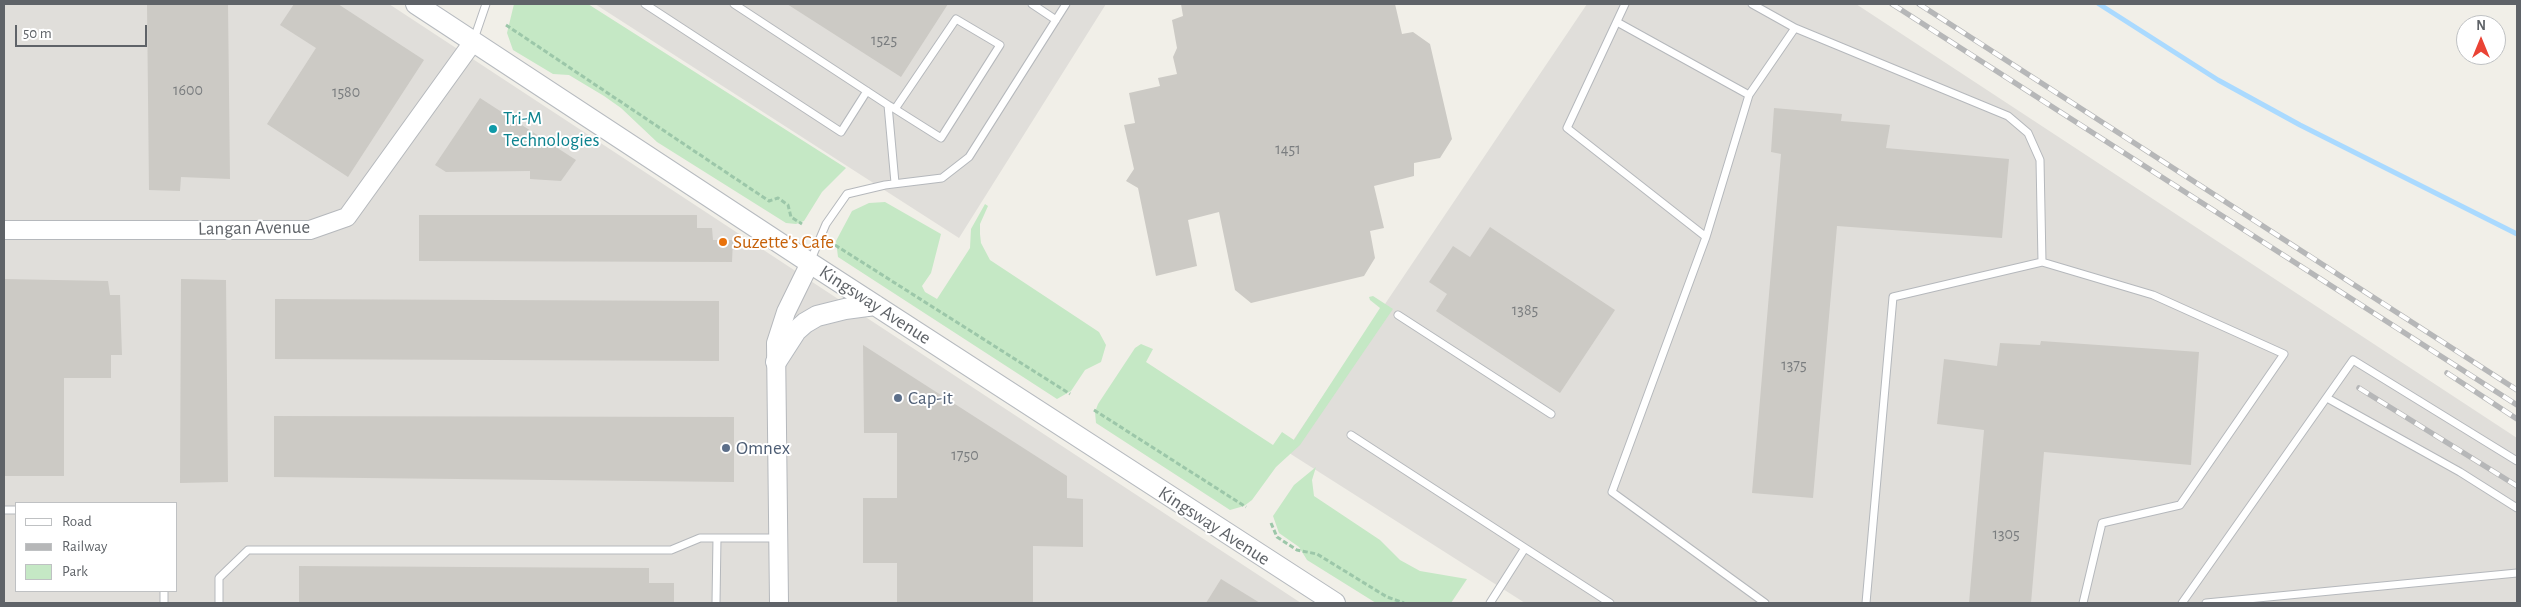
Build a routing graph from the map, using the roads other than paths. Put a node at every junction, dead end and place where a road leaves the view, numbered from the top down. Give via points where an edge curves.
1 (416, 4) edge
2 (486, 4) edge
3 (645, 4) edge
4 (734, 4) edge
5 (1032, 4) edge
6 (1066, 4) edge
7 (1625, 4) edge
8 (1752, 4) edge
9 (1056, 20) junction
10 (1617, 22) junction
11 (1795, 28) junction
12 (473, 42) junction
13 (867, 91) junction
14 (1748, 95) junction
15 (891, 107) junction
16 (895, 184) junction
17 (4, 230) edge
18 (1706, 237) junction
19 (2042, 262) junction
20 (810, 263) junction
21 (875, 305) junction
22 (1398, 315) dead end
23 (776, 362) junction
24 (2327, 398) junction
25 (1551, 414) dead end
26 (1351, 435) dead end
27 (2517, 461) edge
28 (2517, 508) edge
29 (716, 538) junction
30 (779, 538) junction
31 (1525, 548) junction
32 (2517, 573) edge
33 (219, 603) edge
34 (716, 603) edge
35 (779, 603) edge
36 (1335, 603) edge
37 (1490, 603) edge
38 (1610, 603) edge
39 (1765, 603) edge
40 (1866, 603) edge
41 (2083, 603) edge
42 (2182, 603) edge
43 (2206, 603) edge

1 - 12 main road, Kingsway Avenue
2 - 12 lane
3 - 13 lane via 841,132
4 - 13 lane
5 - 9 lane
6 - 9 lane
7 - 10 lane
8 - 11 lane
9 - 16 lane via 969,157 942,178
10 - 14 lane
10 - 18 lane via 1567,128
11 - 14 lane
11 - 19 lane via 2008,116 2028,133 2040,160
12 - 17 street, Langan Avenue via 347,217 310,230
12 - 20 main road, Kingsway Avenue
13 - 15 lane
14 - 18 lane
15 - 15 lane via 941,138 1000,45 956,19
15 - 16 lane
16 - 20 lane via 847,194 826,224
18 - 39 lane via 1612,492
19 - 40 lane via 1893,297
19 - 41 lane via 2153,295 2284,354 2180,505 2102,523
20 - 21 main road, Kingsway Avenue
20 - 23 street via 781,323
21 - 23 main road via 845,308 816,316 796,331
21 - 36 main road, Kingsway Avenue
22 - 25 lane
23 - 30 street
24 - 27 lane via 2353,360
24 - 28 lane via 2460,472
24 - 42 lane
26 - 31 lane
29 - 30 lane
29 - 33 lane via 700,538 672,550 248,550 219,578
29 - 34 lane
30 - 35 street
31 - 37 lane
31 - 38 lane
32 - 43 lane

